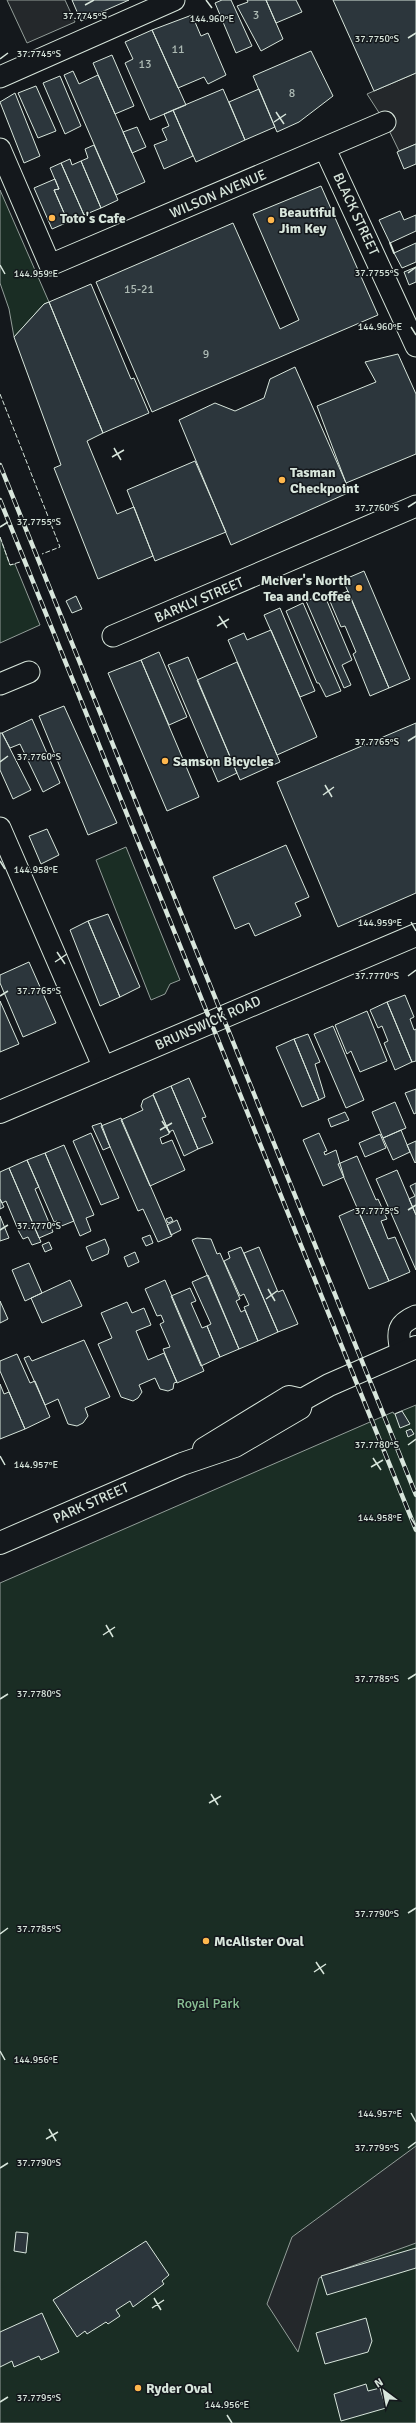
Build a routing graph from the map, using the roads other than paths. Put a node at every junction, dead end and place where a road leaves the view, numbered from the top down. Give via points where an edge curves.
1 (174, 0) edge
2 (0, 77) edge
3 (386, 122) dead end
4 (0, 149) edge
5 (325, 149) junction
6 (416, 346) edge
7 (416, 506) edge
8 (113, 636) dead end
9 (29, 672) dead end
10 (0, 684) edge
11 (0, 828) edge
12 (416, 934) edge
13 (104, 1068) junction
14 (0, 1112) edge
15 (416, 1316) edge
16 (409, 1350) edge
17 (0, 1543) edge

1 - 2 street
3 - 5 street, WILSON AVENUE
4 - 5 street, WILSON AVENUE via 50,265
5 - 6 street, BLACK STREET
7 - 8 street, BARKLY STREET
9 - 10 street
11 - 13 street
12 - 13 main road, BRUNSWICK ROAD
13 - 14 main road, BRUNSWICK ROAD
15 - 16 street, PARK STREET via 399,1329
16 - 17 main road, PARK STREET via 329,1385 302,1400 289,1397 182,1464

